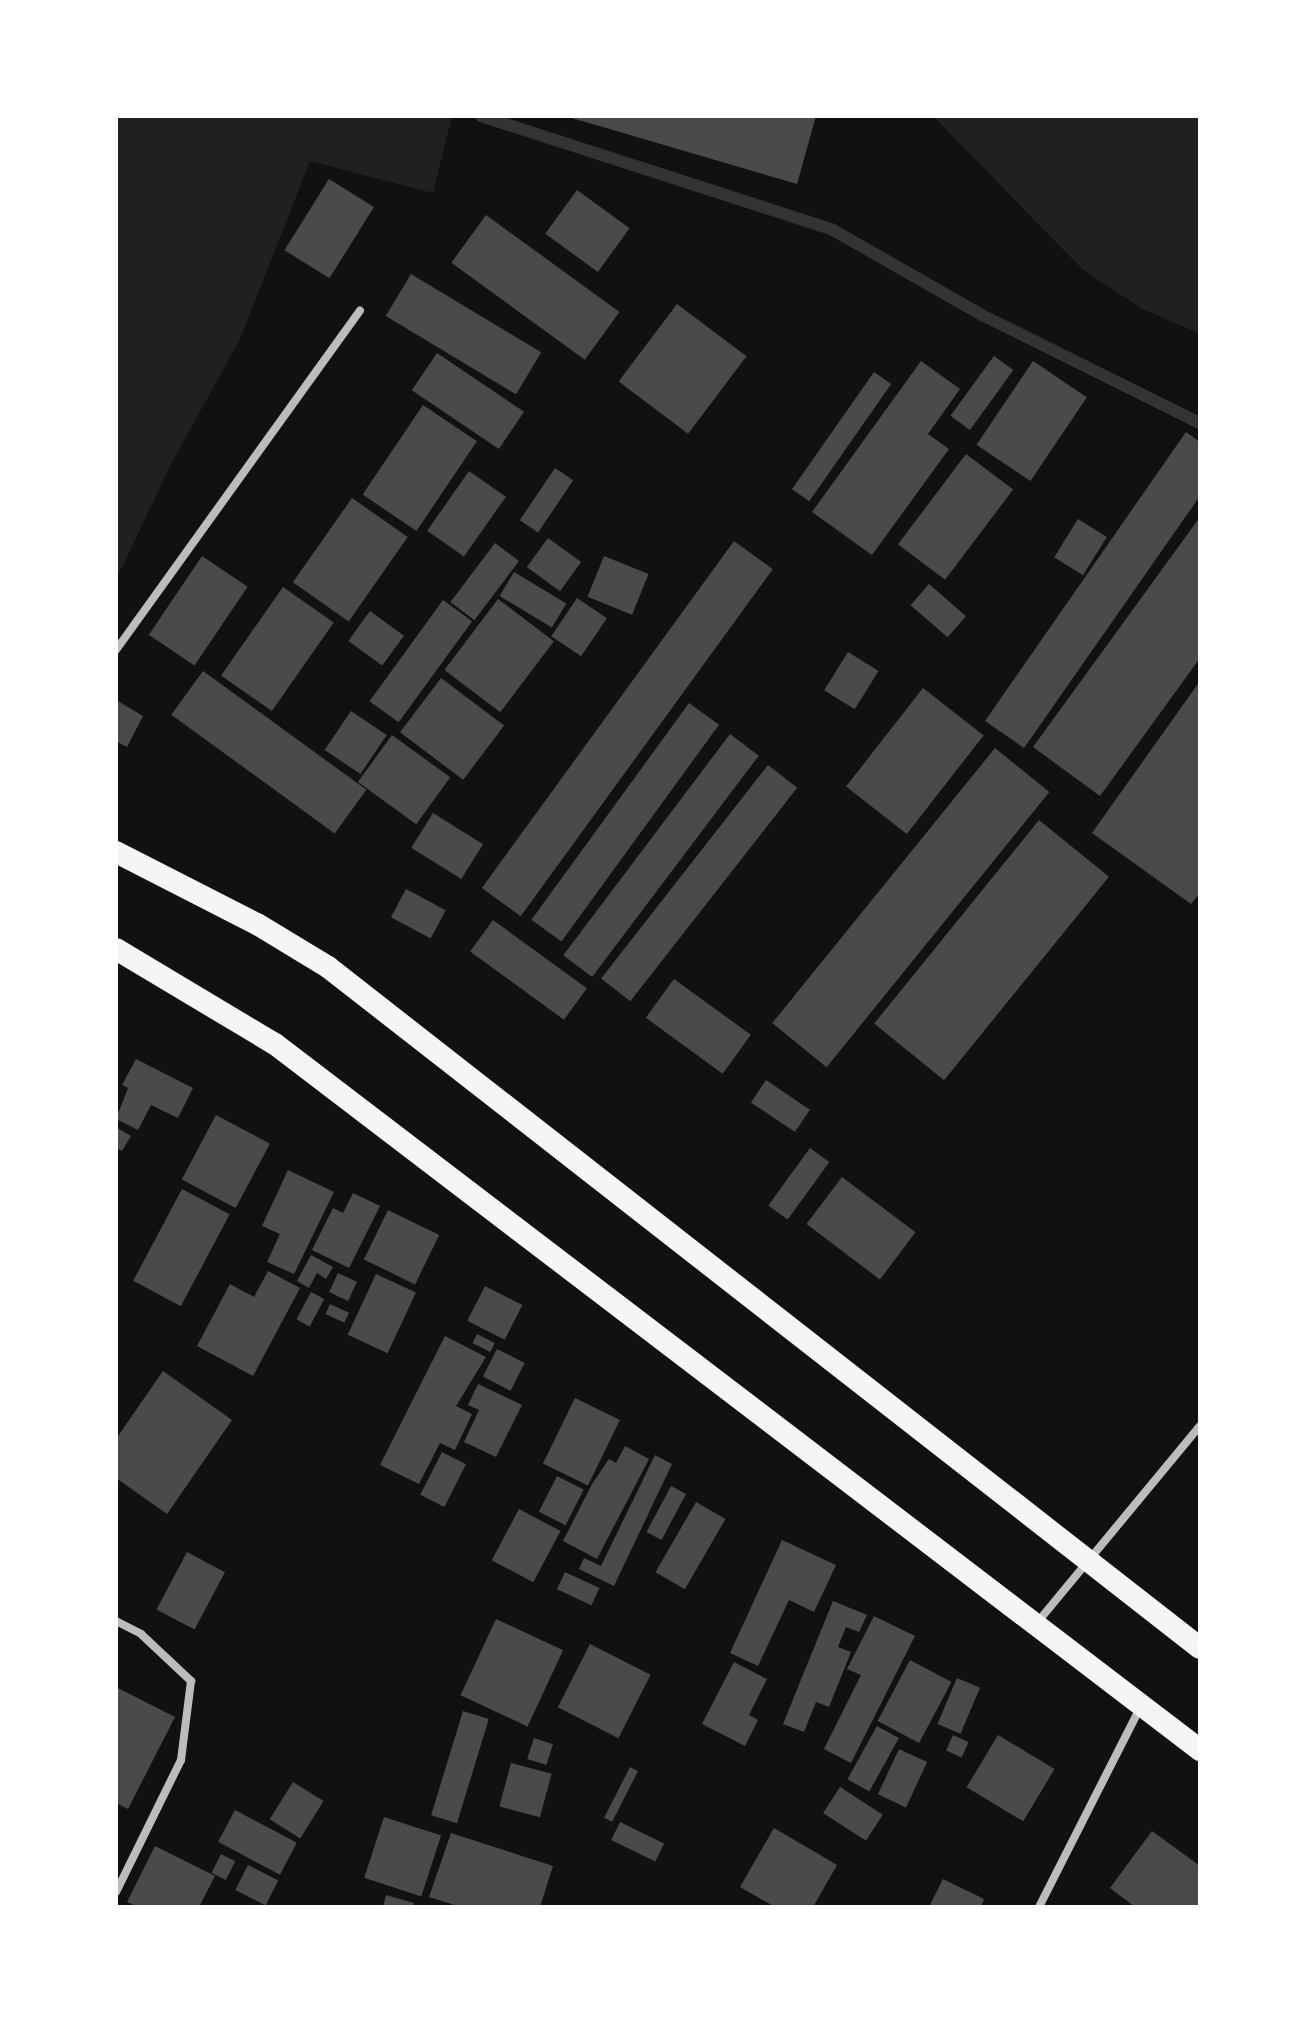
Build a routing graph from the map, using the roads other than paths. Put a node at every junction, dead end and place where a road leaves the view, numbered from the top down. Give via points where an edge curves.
1 (360, 311) dead end
2 (116, 650) edge
3 (116, 852) edge
4 (116, 949) edge
5 (1200, 1426) edge
6 (1086, 1563) junction
7 (116, 1621) edge
8 (1035, 1624) junction
9 (1200, 1648) edge
10 (1142, 1706) junction
11 (1200, 1750) edge
12 (116, 1892) edge
13 (1039, 1907) edge

1 - 2 street
3 - 6 highway via 328,967
4 - 8 highway via 275,1044
5 - 6 street
6 - 8 street
6 - 9 highway
7 - 12 street via 141,1634 191,1681 181,1760
8 - 10 highway
10 - 11 highway
10 - 13 street

